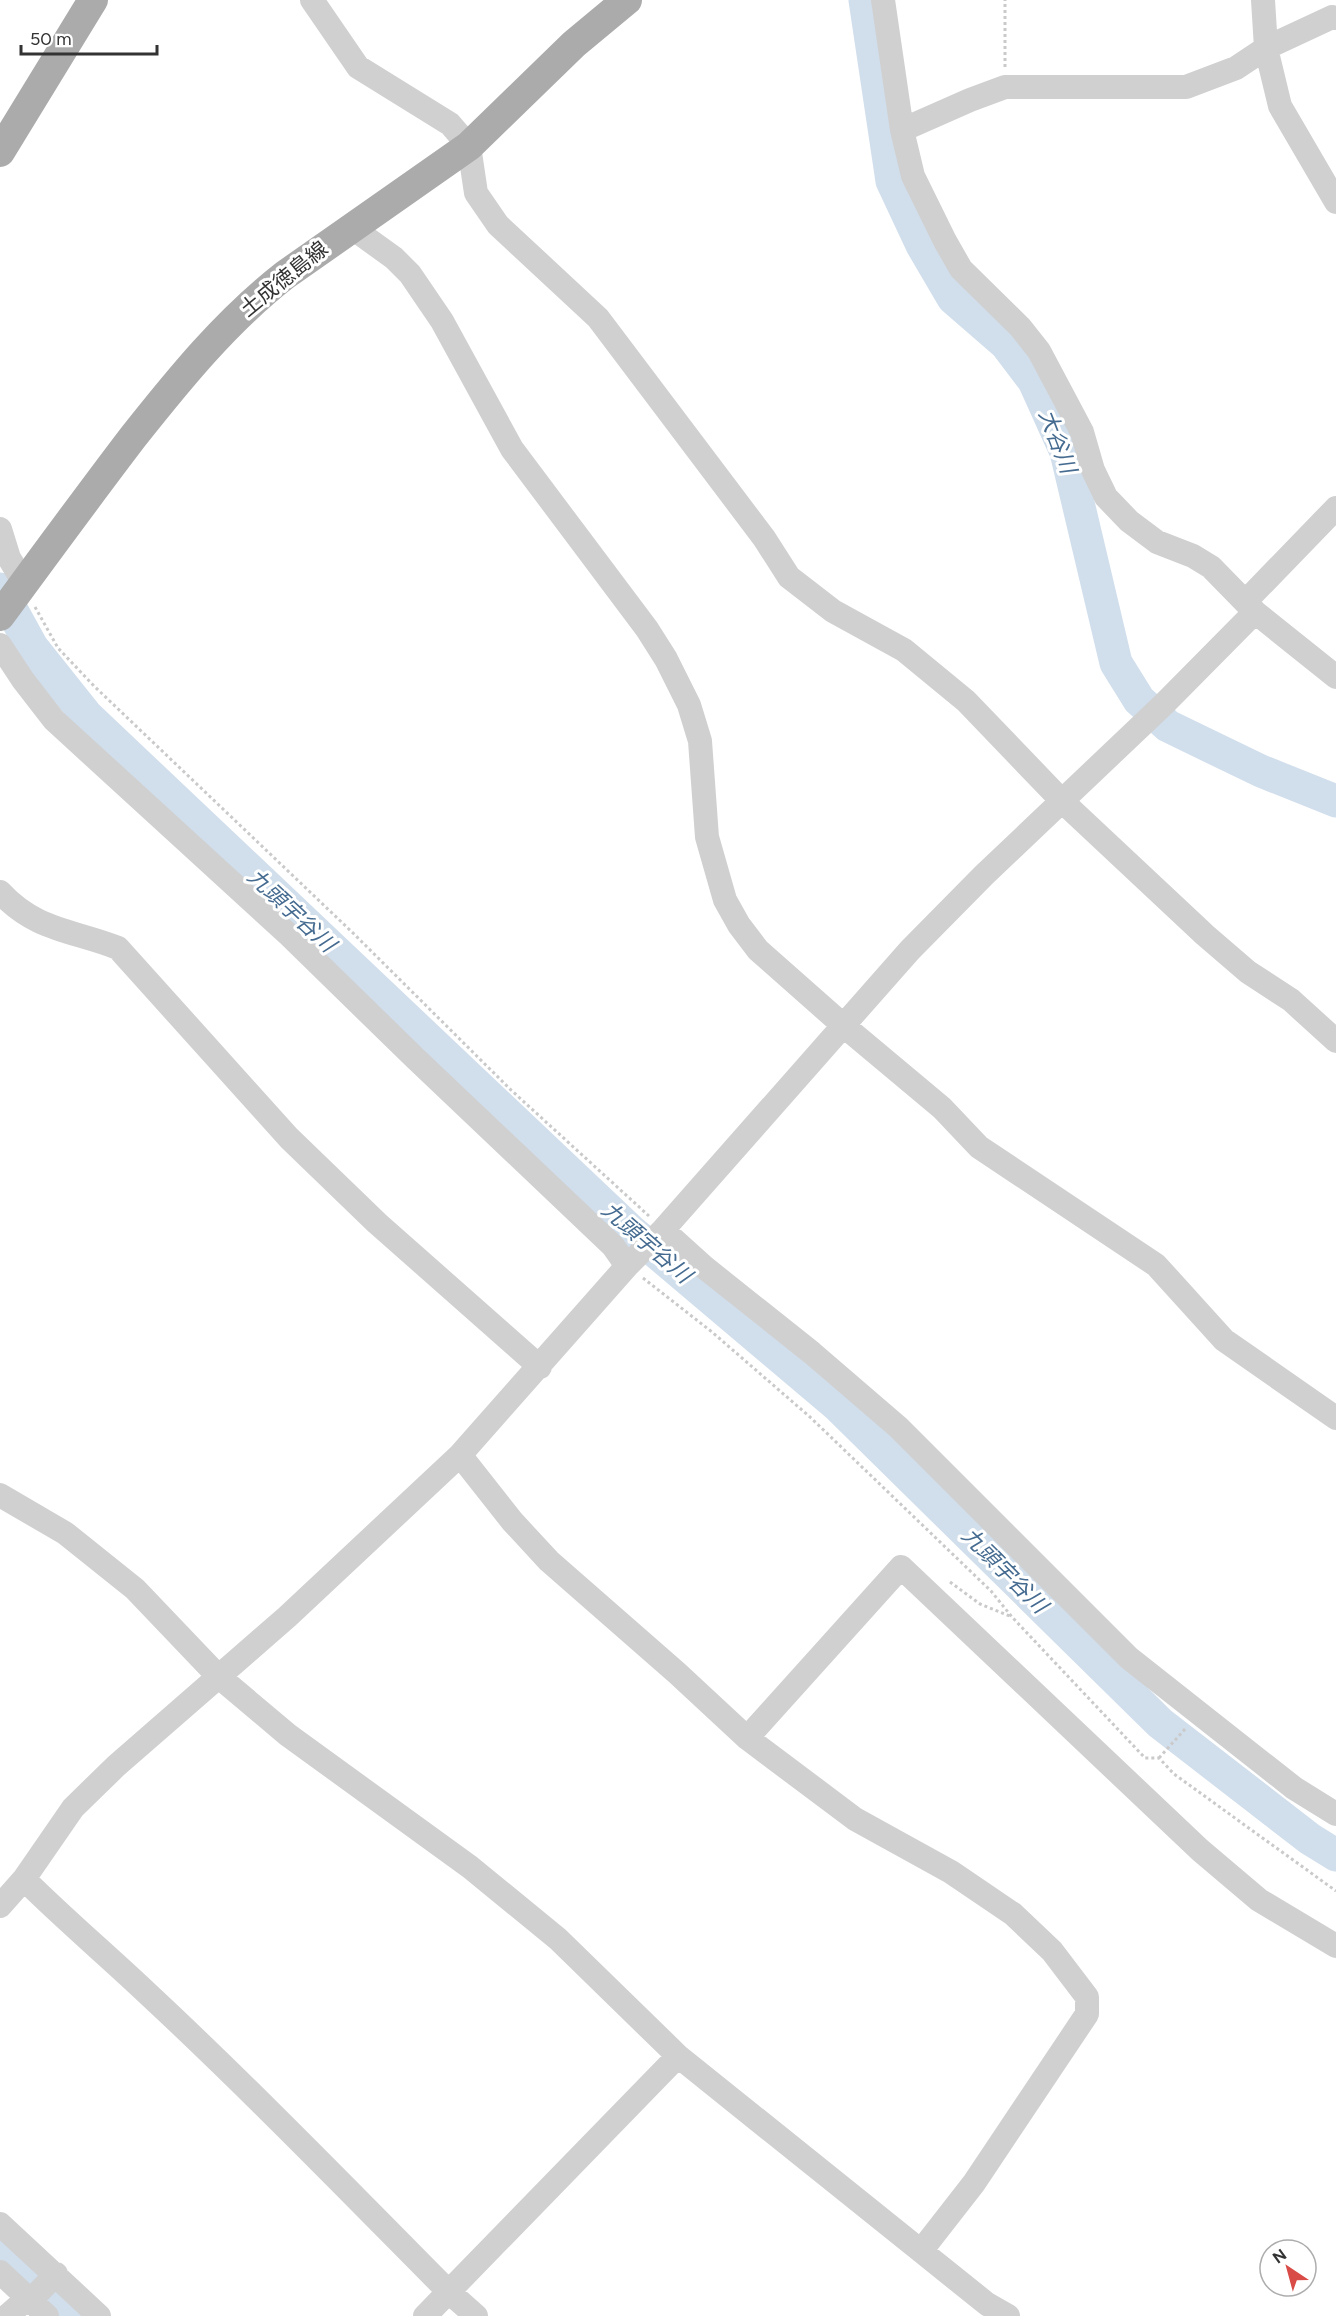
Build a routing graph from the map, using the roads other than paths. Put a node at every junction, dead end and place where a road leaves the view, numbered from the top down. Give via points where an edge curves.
1 (93, 0) edge
2 (312, 0) edge
3 (627, 0) edge
4 (883, 0) edge
5 (1263, 0) edge
6 (1336, 18) edge
7 (1266, 48) junction
8 (902, 130) junction
9 (469, 146) junction
10 (0, 152) edge
11 (1336, 202) edge
12 (351, 227) junction
13 (1336, 508) edge
14 (0, 529) edge
15 (21, 586) junction
16 (1250, 607) junction
17 (0, 616) edge
18 (0, 645) edge
19 (1336, 677) edge
20 (1063, 802) junction
21 (0, 892) edge
22 (844, 1026) junction
23 (1336, 1041) edge
24 (662, 1231) junction
25 (630, 1264) junction
26 (540, 1367) junction
27 (1336, 1418) edge
28 (460, 1455) junction
29 (0, 1496) edge
30 (218, 1676) junction
31 (747, 1738) junction
32 (1336, 1814) edge
33 (24, 1880) junction
34 (0, 1906) edge
35 (1336, 1946) edge
36 (678, 2056) junction
37 (0, 2224) edge
38 (921, 2251) junction
39 (0, 2272) edge
40 (43, 2287) junction
41 (449, 2292) junction
42 (7, 2316) edge
43 (47, 2316) edge
44 (99, 2316) edge
45 (425, 2316) edge
46 (476, 2316) edge
47 (1008, 2316) edge

1 - 10 main road
2 - 9 street via 358,67 450,124
3 - 9 main road, 土成徳島線 via 574,44
4 - 8 street
5 - 7 street
6 - 7 street
7 - 8 street via 1236,68 1186,87 1005,87
7 - 11 street via 1280,106
8 - 16 street via 913,176 945,241 962,269 1039,351 1082,432 1106,497 1157,542 1211,567
9 - 12 main road, 土成徳島線
9 - 20 street via 476,193 498,225 598,318 789,577 833,611 904,650 966,701
12 - 15 main road, 土成徳島線 via 258,296 177,381
12 - 22 street via 410,274 447,330 512,449 666,659 689,705 700,741 707,837 725,900 758,950
13 - 16 street
14 - 15 street
15 - 17 main road, 土成徳島線
16 - 19 street
16 - 20 street via 1164,705
18 - 25 street via 54,720 289,935
20 - 22 street via 984,875
20 - 23 street via 1214,943 1248,972 1291,1000
21 - 26 street via 27,917 118,948 289,1138 377,1223
22 - 24 street
22 - 27 street via 942,1108 979,1147 1156,1265 1224,1340
24 - 25 street
24 - 32 street via 898,1427 1129,1658 1294,1788
25 - 26 street
26 - 28 street
28 - 30 street
28 - 31 street via 549,1561
29 - 30 street via 64,1533 135,1589
30 - 33 street via 73,1808
30 - 36 street via 288,1735 478,1874 558,1940
31 - 35 street via 901,1567 1200,1850 1259,1900
31 - 38 street via 855,1820 951,1872 1013,1914 1052,1951 1087,1997 1087,2014 974,2183
33 - 34 street
33 - 41 street via 274,2116
36 - 38 street
36 - 41 street
37 - 40 street
38 - 47 street
39 - 40 street
40 - 42 street
40 - 43 street
40 - 44 street
41 - 45 street
41 - 46 street

